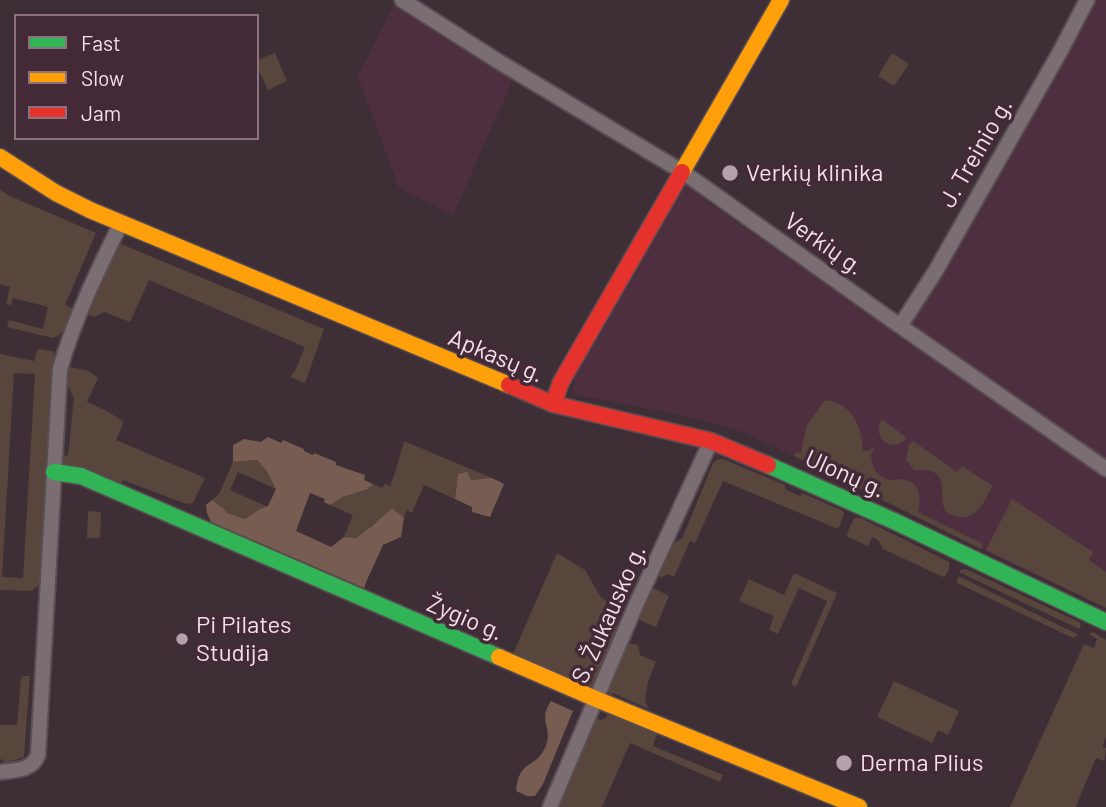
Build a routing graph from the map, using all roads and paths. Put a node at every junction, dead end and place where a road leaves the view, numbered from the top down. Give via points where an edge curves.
1 (402, 0) edge
2 (781, 0) edge
3 (1087, 0) edge
4 (0, 158) edge
5 (682, 172) junction
6 (121, 223) junction
7 (901, 326) junction
8 (553, 404) junction
9 (711, 441) junction
10 (1106, 469) edge
11 (54, 472) junction
12 (1106, 622) edge
13 (596, 699) junction
14 (0, 772) edge
15 (550, 807) edge
16 (859, 807) edge

1 - 5 street, Verkių g.
2 - 5 main road, Apkasų g.
3 - 7 street, J. Treinio g.
4 - 6 main road, Apkasų g. via 55,193
5 - 7 street, Verkių g.
5 - 8 main road, Apkasų g. via 561,382
6 - 8 main road, Apkasų g.
6 - 11 street via 60,369
7 - 10 street, Verkių g.
8 - 9 main road, Ulonų g.
9 - 12 main road, Ulonų g. via 886,517
9 - 13 street, S. Žukausko g.
11 - 13 main road, Žygio g. via 81,476
11 - 14 street via 38,755 30,767
13 - 15 street, S. Žukausko g.
13 - 16 main road, Žygio g.

